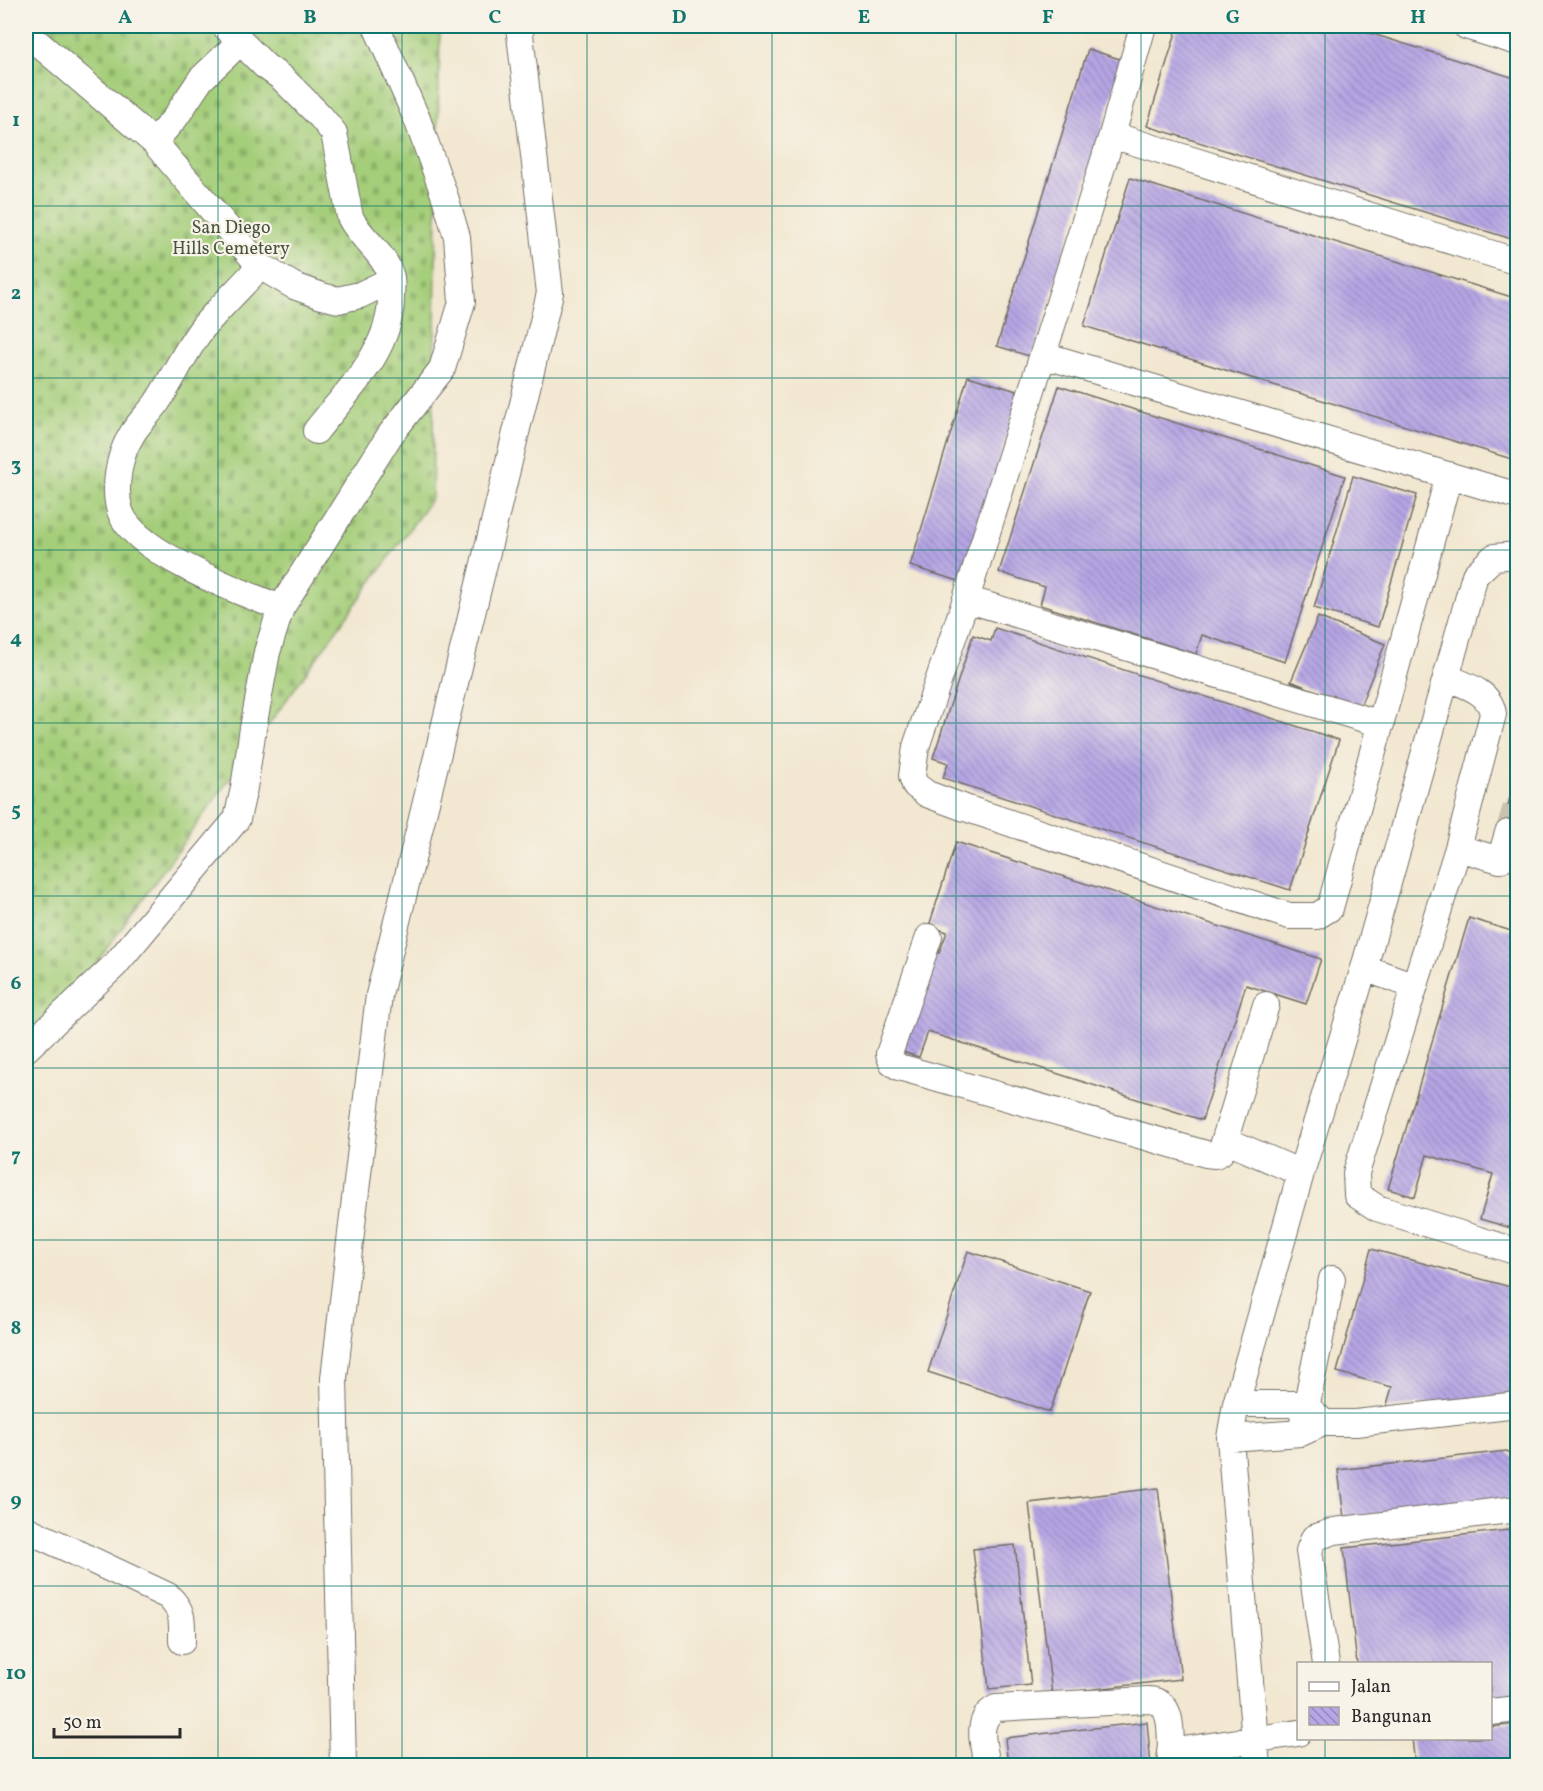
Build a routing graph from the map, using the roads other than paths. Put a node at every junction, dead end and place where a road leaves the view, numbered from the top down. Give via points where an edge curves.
1 (376, 26) edge
2 (519, 26) edge
3 (1143, 26) edge
4 (1466, 26) edge
5 (26, 33) edge
6 (233, 33) edge
7 (1518, 42) edge
8 (1112, 135) junction
9 (154, 142) junction
10 (1518, 262) edge
11 (260, 266) junction
12 (391, 280) junction
13 (1043, 355) junction
14 (316, 431) dead end
15 (1449, 475) junction
16 (1518, 496) edge
17 (1518, 555) edge
18 (966, 599) junction
19 (281, 608) junction
20 (1446, 677) junction
21 (1381, 724) junction
22 (1508, 833) tunnel mouth
23 (1458, 848) junction
24 (929, 938) dead end
25 (1364, 968) junction
26 (1415, 987) junction
27 (1266, 1005) dead end
28 (26, 1049) edge
29 (1225, 1140) junction
30 (1301, 1173) junction
31 (1518, 1252) edge
32 (1332, 1279) dead end
33 (1236, 1404) junction
34 (1518, 1405) edge
35 (1310, 1421) junction
36 (1230, 1438) junction
37 (1518, 1509) edge
38 (26, 1529) edge
39 (182, 1641) dead end
40 (1326, 1662) edge
41 (1518, 1709) edge
42 (1492, 1712) edge
43 (1297, 1733) edge
44 (1254, 1738) junction
45 (1171, 1759) edge
46 (343, 1766) edge
47 (987, 1766) edge
48 (1257, 1766) edge

1 - 19 street via 417,119 445,197 457,237 462,303 442,369 390,435
2 - 46 street via 550,293 379,995 334,1378
3 - 8 street
4 - 7 street
5 - 9 street
6 - 9 street
6 - 12 street via 334,134 350,218 382,259
8 - 10 street
8 - 13 street
9 - 11 street
11 - 12 street via 294,286 338,300 360,295
11 - 19 street via 203,328 156,404 130,436 120,463 117,492 120,512 133,531 165,555 232,589
12 - 14 street via 391,310 376,355
13 - 15 street
13 - 18 street
15 - 16 street
15 - 21 street
17 - 20 street via 1494,556 1475,575
18 - 21 street
18 - 21 street via 916,747 912,776 915,784 927,794 1289,916 1317,916 1330,908
19 - 28 street via 267,652 237,819 116,965
20 - 23 street via 1483,695 1493,714
20 - 25 street
22 - 23 street via 1500,860
23 - 26 street
24 - 29 street via 889,1054 899,1067 1206,1154 1221,1153
25 - 26 street
25 - 30 street
26 - 31 street via 1356,1173 1357,1195 1388,1212
27 - 29 street
29 - 30 street
30 - 33 street
32 - 35 street
33 - 35 street via 1295,1404
33 - 36 street
34 - 35 street via 1356,1423
35 - 36 street
36 - 44 street
37 - 40 street via 1334,1531 1314,1538 1309,1551
38 - 39 street via 168,1596 179,1608
41 - 42 street
43 - 44 street
44 - 45 street
44 - 48 street
45 - 47 street via 1169,1716 1166,1707 1155,1700 1000,1707 988,1713 981,1728

